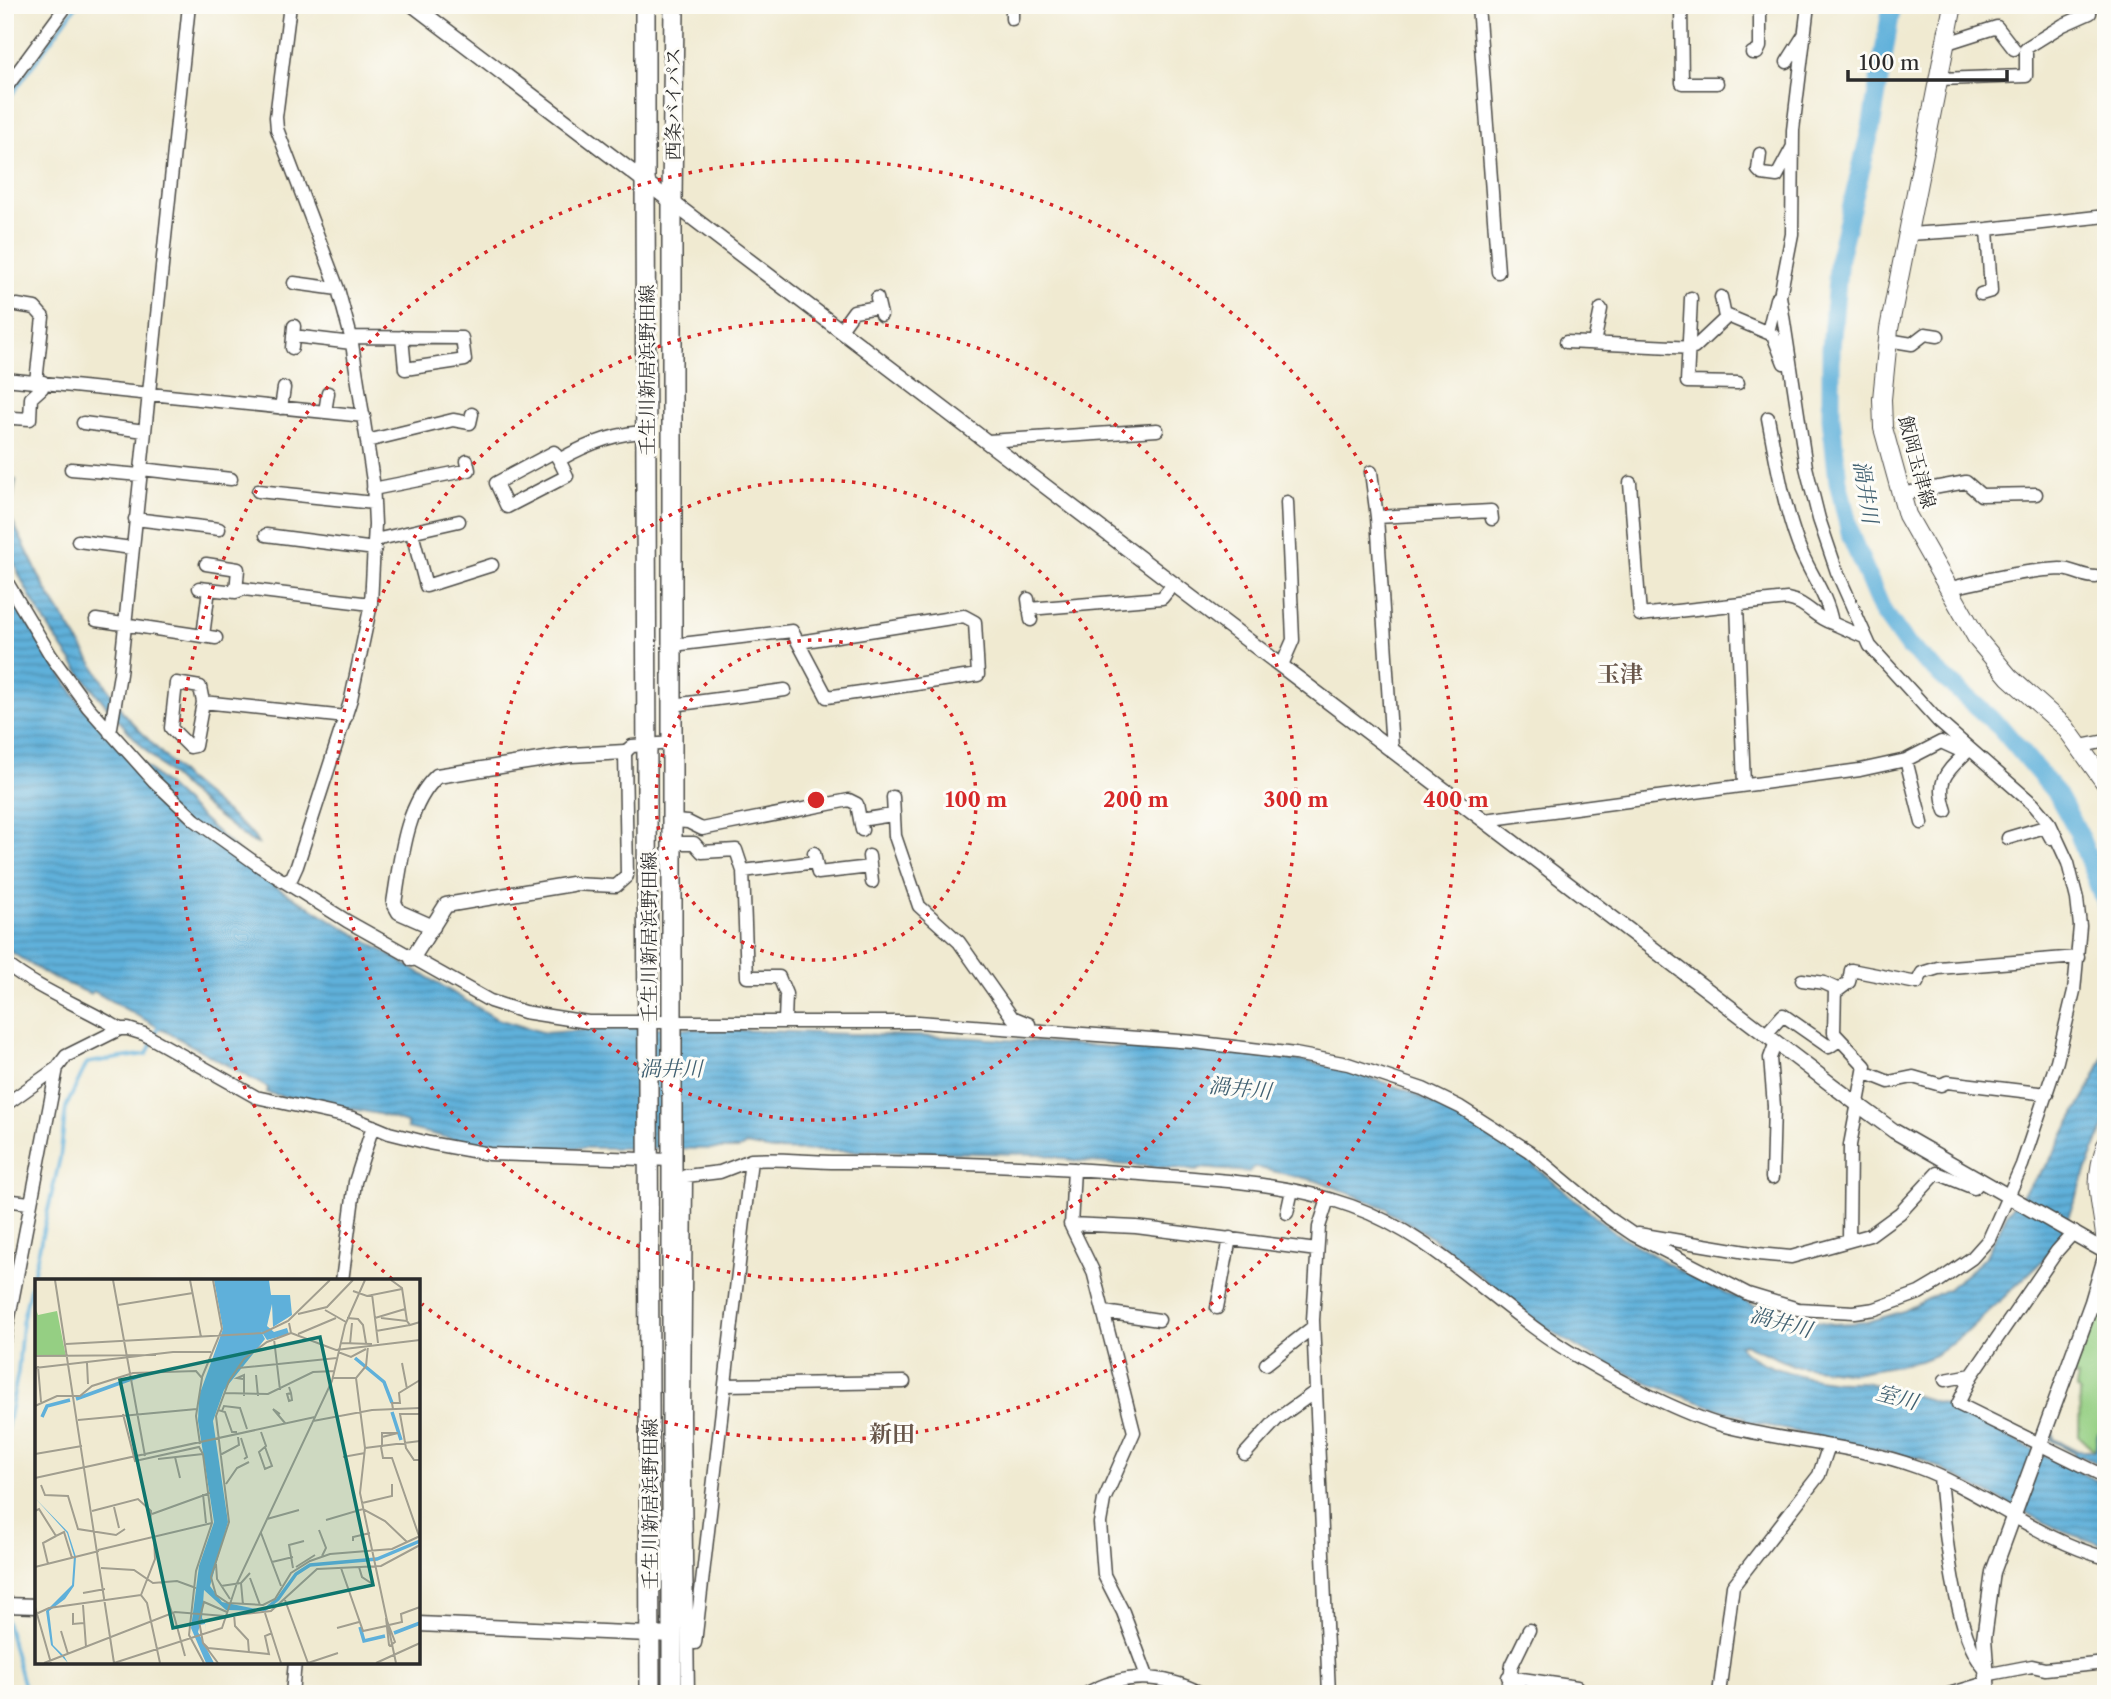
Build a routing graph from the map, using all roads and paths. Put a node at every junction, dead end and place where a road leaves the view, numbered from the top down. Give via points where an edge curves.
1 (67, 5) edge
2 (189, 5) edge
3 (290, 5) edge
4 (413, 5) edge
5 (645, 5) edge
6 (674, 5) edge
7 (1478, 5) edge
8 (1681, 5) edge
9 (1760, 5) edge
10 (1808, 5) edge
11 (1953, 5) edge
12 (2090, 13) dead end
13 (1804, 34) junction
14 (1947, 43) junction
15 (2014, 49) dead end
16 (1752, 54) dead end
17 (1787, 62) dead end
18 (1939, 79) junction
19 (1717, 82) dead end
20 (5, 89) edge
21 (1793, 147) junction
22 (1761, 154) dead end
23 (645, 180) junction
24 (672, 202) junction
25 (2106, 216) edge
26 (1987, 229) junction
27 (1909, 234) junction
28 (1498, 272) dead end
29 (294, 283) dead end
30 (338, 289) junction
31 (1981, 295) dead end
32 (1780, 296) junction
33 (1721, 297) dead end
34 (1691, 298) dead end
35 (17, 305) dead end
36 (879, 307) dead end
37 (1601, 309) dead end
38 (1726, 317) junction
39 (841, 329) junction
40 (1768, 332) junction
41 (1938, 336) dead end
42 (293, 337) dead end
43 (402, 337) junction
44 (351, 340) junction
45 (1888, 340) junction
46 (1566, 342) dead end
47 (1594, 343) junction
48 (1686, 347) junction
49 (1790, 369) junction
50 (5, 379) edge
51 (39, 382) junction
52 (1738, 383) dead end
53 (284, 388) dead end
54 (149, 393) junction
55 (328, 393) dead end
56 (282, 408) junction
57 (325, 412) junction
58 (472, 414) dead end
59 (364, 416) junction
60 (13, 418) dead end
61 (1768, 418) dead end
62 (83, 423) dead end
63 (1157, 430) dead end
64 (145, 431) junction
65 (648, 432) junction
66 (367, 441) junction
67 (988, 441) junction
68 (559, 460) junction
69 (467, 461) dead end
70 (71, 469) dead end
71 (141, 472) junction
72 (1371, 472) dead end
73 (231, 479) dead end
74 (1630, 483) dead end
75 (373, 489) junction
76 (258, 491) dead end
77 (1901, 494) junction
78 (2036, 494) dead end
79 (1287, 502) dead end
80 (374, 503) junction
81 (1377, 517) junction
82 (135, 519) junction
83 (1492, 519) dead end
84 (459, 521) dead end
85 (219, 529) dead end
86 (412, 533) junction
87 (266, 535) dead end
88 (78, 541) dead end
89 (375, 544) junction
90 (132, 548) junction
91 (206, 564) dead end
92 (492, 565) dead end
93 (2096, 577) dead end
94 (5, 579) edge
95 (1174, 583) junction
96 (1947, 589) junction
97 (236, 592) junction
98 (371, 604) junction
99 (1737, 605) junction
100 (1029, 609) dead end
101 (96, 620) dead end
102 (1832, 623) junction
103 (124, 625) junction
104 (1866, 638) junction
105 (799, 642) junction
106 (673, 645) junction
107 (1282, 665) junction
108 (785, 690) dead end
109 (203, 702) junction
110 (673, 705) junction
111 (346, 717) junction
112 (110, 733) junction
113 (2106, 741) edge
114 (648, 743) junction
115 (673, 743) junction
116 (2081, 746) junction
117 (1392, 749) junction
118 (625, 752) junction
119 (1967, 752) junction
120 (1906, 760) junction
121 (2106, 784) edge
122 (1744, 785) junction
123 (893, 797) dead end
124 (1946, 811) dead end
125 (892, 815) junction
126 (1485, 820) junction
127 (673, 821) junction
128 (1922, 823) dead end
129 (2008, 838) dead end
130 (2058, 841) junction
131 (673, 843) junction
132 (743, 871) junction
133 (285, 881) junction
134 (872, 882) dead end
135 (572, 884) joint
136 (433, 926) junction
137 (2078, 957) junction
138 (412, 959) junction
139 (5, 963) edge
140 (1802, 980) dead end
141 (1836, 992) junction
142 (785, 1021) junction
143 (649, 1023) junction
144 (672, 1023) junction
145 (120, 1029) junction
146 (1045, 1030) junction
147 (1771, 1038) junction
148 (1838, 1041) junction
149 (57, 1068) junction
150 (1864, 1072) junction
151 (2047, 1094) junction
152 (1857, 1104) junction
153 (5, 1105) edge
154 (373, 1126) junction
155 (2106, 1144) edge
156 (649, 1157) junction
157 (672, 1157) junction
158 (751, 1160) junction
159 (1074, 1169) junction
160 (1773, 1178) dead end
161 (2101, 1179) edge
162 (1980, 1181) junction
163 (1293, 1189) junction
164 (2010, 1197) junction
165 (1328, 1199) junction
166 (5, 1200) edge
167 (29, 1203) junction
168 (1287, 1213) dead end
169 (1070, 1224) junction
170 (2071, 1230) junction
171 (1634, 1235) junction
172 (1230, 1238) junction
173 (1849, 1240) junction
174 (2106, 1246) edge
175 (1317, 1250) junction
176 (2106, 1253) edge
177 (342, 1279) edge
178 (1217, 1307) dead end
179 (1104, 1312) junction
180 (1160, 1320) dead end
181 (1314, 1327) junction
182 (5, 1338) edge
183 (1266, 1364) dead end
184 (1972, 1375) junction
185 (1945, 1380) dead end
186 (904, 1381) dead end
187 (725, 1385) junction
188 (1316, 1391) junction
189 (2038, 1445) junction
190 (1828, 1448) junction
191 (1245, 1454) dead end
192 (2103, 1476) edge
193 (1940, 1477) junction
194 (2014, 1513) junction
195 (2106, 1558) edge
196 (5, 1605) edge
197 (35, 1606) edge
198 (420, 1624) edge
199 (1529, 1630) dead end
200 (651, 1635) junction
201 (672, 1635) junction
202 (2106, 1663) edge
203 (295, 1664) edge
204 (688, 1674) junction
205 (1147, 1676) junction
206 (1508, 1678) junction
207 (1986, 1680) edge
208 (1577, 1687) dead end
209 (292, 1694) edge
210 (650, 1694) edge
211 (672, 1694) edge
212 (688, 1694) edge
213 (1086, 1694) edge
214 (1203, 1694) edge
215 (1329, 1694) edge
216 (1507, 1694) edge
217 (1719, 1694) edge
218 (1949, 1694) edge

1 - 20 street
2 - 54 street
3 - 30 street via 277,129
4 - 23 street
5 - 23 main road, 西条バイパス
6 - 24 main road, 西条バイパス
7 - 28 street
8 - 19 street via 1682,83
9 - 16 street via 1760,47
10 - 13 street
11 - 14 main road, 飯岡玉津線
12 - 18 street via 2026,48 2026,76
13 - 17 street
13 - 21 street
14 - 15 street via 1997,27
14 - 18 main road, 飯岡玉津線
18 - 27 main road, 飯岡玉津線
21 - 22 street via 1773,177 1758,170
21 - 32 street via 1792,234
23 - 24 street
23 - 65 main road, 壬生川新居浜野田線
24 - 39 street
24 - 106 main road, 壬生川新居浜野田線
25 - 26 street
26 - 27 street
26 - 31 street via 1991,291
27 - 45 main road, 飯岡玉津線
29 - 30 street
30 - 44 street
32 - 40 street
32 - 49 street
33 - 38 street
34 - 48 street
35 - 51 street via 35,308 43,317
36 - 39 street via 854,311
37 - 47 street
38 - 40 street
38 - 48 street via 1699,346
39 - 67 street
40 - 49 street via 1776,338
41 - 45 street via 1925,334 1912,344
42 - 44 street
43 - 43 street via 462,338 465,360 405,369
43 - 44 street
44 - 59 street
45 - 77 main road, 飯岡玉津線 via 1883,428
46 - 47 street
47 - 48 street
48 - 52 street via 1687,387
49 - 104 street via 1819,519
50 - 51 street
51 - 54 street
51 - 60 street via 42,388 31,398 30,419
53 - 56 street
54 - 56 street
54 - 64 street
55 - 57 street
56 - 57 street
57 - 59 street
58 - 66 street via 470,423 453,420
59 - 66 street
61 - 102 street via 1797,541 1821,587
62 - 64 street
63 - 67 street
64 - 71 street
65 - 68 street via 625,432
65 - 114 main road, 壬生川新居浜野田線
66 - 75 street
67 - 95 street
68 - 68 street via 567,476 507,507 496,483 554,452
69 - 75 street via 469,470
70 - 71 street
71 - 73 street
71 - 82 street
72 - 81 street
74 - 99 street via 1640,615
75 - 80 street
76 - 80 street
77 - 78 street via 1966,482 1981,495
77 - 96 main road, 飯岡玉津線 via 1918,538
79 - 107 street via 1293,640
80 - 89 street
81 - 83 street via 1491,511
81 - 117 street
82 - 85 street
82 - 90 street
84 - 86 street
86 - 89 street
86 - 92 street via 425,586
87 - 89 street
88 - 90 street
89 - 98 street
90 - 103 street
91 - 97 street via 238,569
93 - 96 street via 2063,569 2007,573
94 - 112 street via 51,656
95 - 100 street via 1162,598
95 - 107 street
96 - 116 main road, 飯岡玉津線 via 1994,661
97 - 98 street via 244,589
97 - 103 street via 204,588 209,637
98 - 111 street
99 - 102 street via 1796,600
99 - 122 street
101 - 103 street
102 - 104 street
103 - 112 street
104 - 119 street via 1910,693
105 - 105 street via 827,697 978,676 975,622 964,616
105 - 106 street via 792,631
106 - 110 main road, 壬生川新居浜野田線
107 - 117 street
108 - 110 street
109 - 109 street via 200,687 176,683 171,728 190,747 199,739
109 - 111 street
110 - 115 main road, 壬生川新居浜野田線
111 - 133 street via 298,866
112 - 133 street via 195,820
113 - 116 street
114 - 115 street
114 - 118 street
114 - 143 main road, 壬生川新居浜野田線
115 - 127 main road, 壬生川新居浜野田線
116 - 121 main road, 飯岡玉津線
117 - 126 street
118 - 135 street via 626,876 616,886
118 - 136 street via 448,772 430,782 412,816 394,903 399,912
119 - 120 street via 1941,742
119 - 124 street via 1944,776 1939,791
119 - 130 street via 2034,805
120 - 122 street
120 - 128 street
122 - 126 street
123 - 125 street
125 - 127 street via 861,825 857,804 849,800 702,829
125 - 146 street via 919,906 958,942 1012,1017
126 - 147 street
127 - 131 main road, 壬生川新居浜野田線
129 - 130 street via 2045,827
130 - 137 street via 2077,899
131 - 132 street via 694,843 702,852 736,850
131 - 144 main road, 壬生川新居浜野田線
132 - 134 street via 815,858 818,873 869,862
132 - 142 street via 747,977 779,977 786,995
133 - 138 street
135 - 136 street via 446,905
136 - 138 street
137 - 141 street via 1938,968 1922,973 1917,983 1851,970 1849,982
137 - 151 street via 2067,1023
138 - 143 street via 489,1001 524,1012 588,1022
139 - 145 street
140 - 141 street via 1824,982
141 - 148 street via 1832,1025
142 - 144 street
142 - 146 street via 919,1022
143 - 144 street
143 - 156 main road, 壬生川新居浜野田線
144 - 157 main road, 壬生川新居浜野田線
145 - 149 street via 66,1056
145 - 154 street via 144,1034 256,1097
146 - 171 street via 1283,1052 1382,1074 1460,1107
147 - 148 street via 1783,1015 1829,1046
147 - 152 street
147 - 160 street
148 - 150 street via 1862,1062
149 - 153 street
149 - 167 street
150 - 151 street via 1889,1082 1913,1077 1941,1085
150 - 152 street
151 - 164 street
152 - 162 street
152 - 173 street via 1850,1144
154 - 156 street via 489,1154
154 - 177 street via 355,1182
155 - 161 main road
156 - 157 street
156 - 200 main road, 壬生川新居浜野田線
157 - 201 main road, 壬生川新居浜野田線
158 - 159 street via 916,1160
158 - 187 street
158 - 204 street via 720,1172 686,1176
159 - 163 street
159 - 169 street
161 - 174 main road via 2096,1194
162 - 164 street
162 - 173 street via 1974,1188 1937,1173 1886,1226
163 - 165 street
163 - 168 street
164 - 170 street
164 - 171 street via 1989,1239 1972,1258 1919,1293 1854,1312 1798,1309 1763,1301
165 - 175 street
165 - 190 street via 1390,1222 1463,1271 1542,1335 1632,1386 1722,1425
166 - 167 street
167 - 182 street
169 - 172 street
169 - 179 street via 1093,1271
170 - 176 street
170 - 184 street
171 - 173 street via 1645,1233 1782,1256
172 - 175 street
172 - 178 street
175 - 181 street
176 - 189 street
179 - 180 street
179 - 205 street via 1134,1432 1104,1500 1100,1523 1104,1575
181 - 183 street
181 - 188 street
184 - 185 street
184 - 189 street via 1958,1404
186 - 187 street
187 - 204 street
188 - 191 street via 1277,1419
188 - 215 street
189 - 192 street
189 - 194 street
190 - 193 street via 1915,1466
190 - 217 street via 1819,1475 1733,1586
193 - 194 street
193 - 207 street via 1957,1600
194 - 195 street via 2072,1547
194 - 207 street via 1989,1593
196 - 197 street
198 - 200 street
199 - 206 street
200 - 201 street
200 - 210 main road, 壬生川新居浜野田線
201 - 211 main road, 壬生川新居浜野田線
202 - 207 street via 2045,1669 2032,1665
203 - 209 street
204 - 212 street
205 - 213 street via 1122,1679
205 - 214 street
206 - 208 street
206 - 216 street
207 - 218 street

